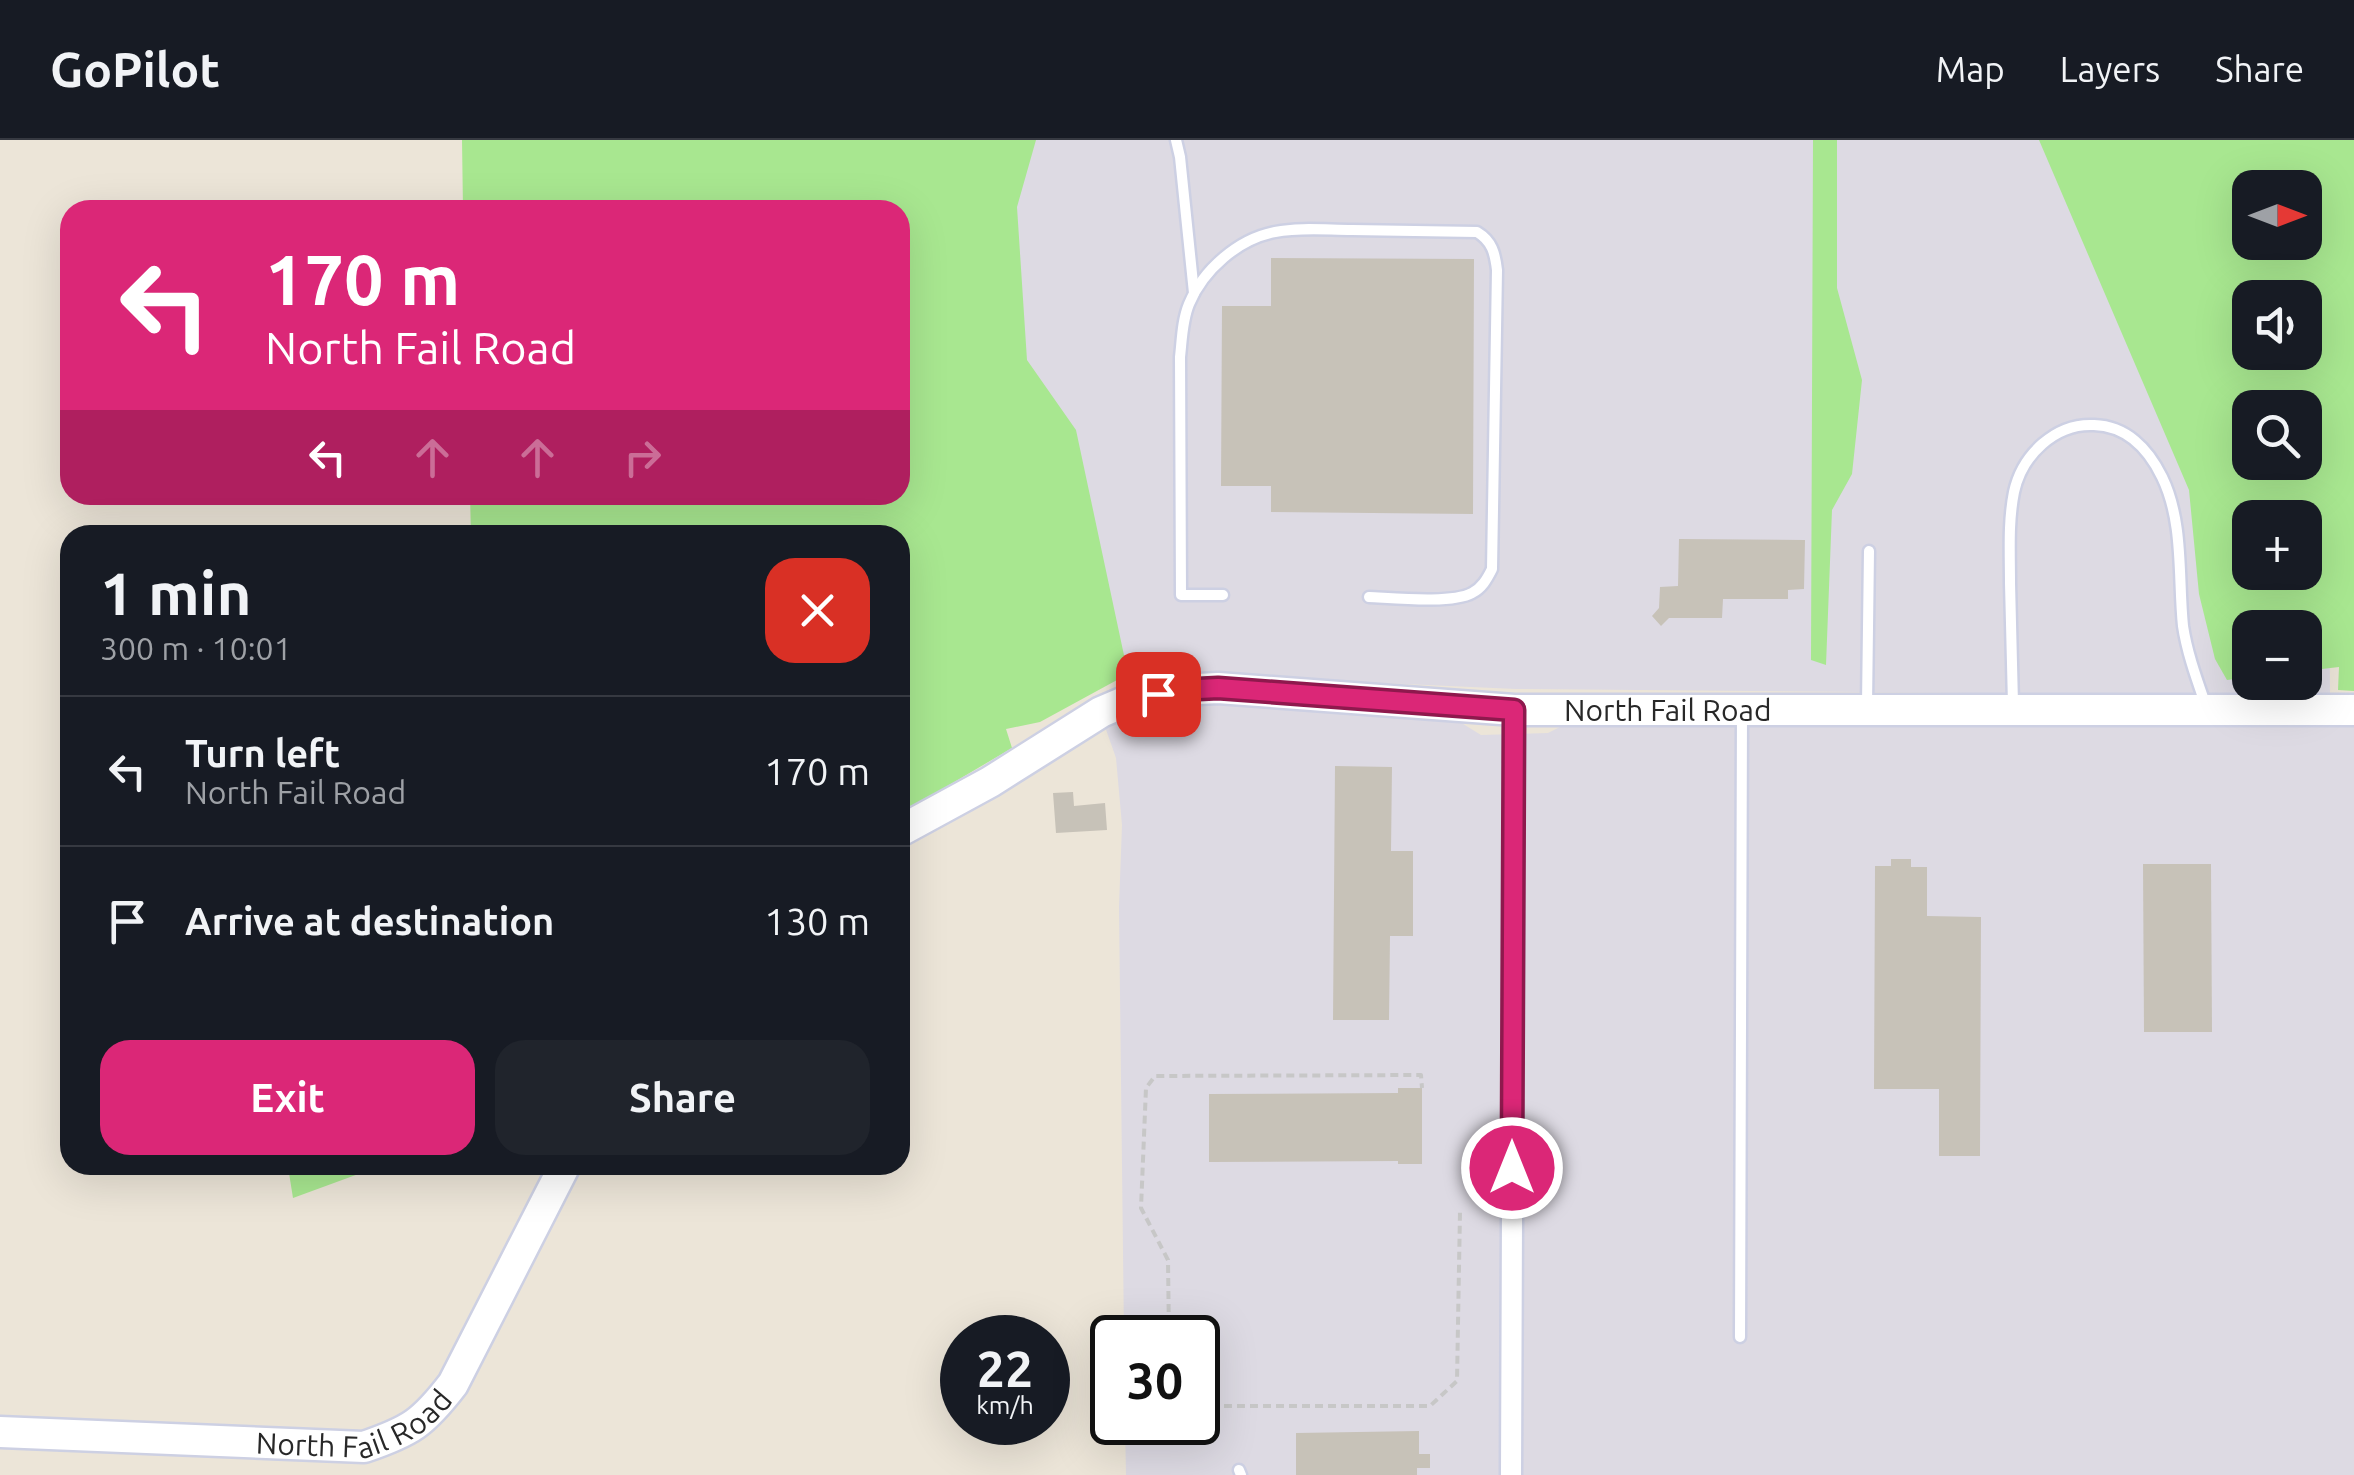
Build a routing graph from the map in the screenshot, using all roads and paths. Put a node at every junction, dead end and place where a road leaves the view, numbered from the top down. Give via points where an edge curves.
1 (1176, 140) edge
2 (1194, 294) junction
3 (1870, 551) dead end
4 (1222, 595) dead end
5 (1369, 597) dead end
6 (1514, 710) junction
7 (1742, 710) junction
8 (1867, 710) junction
9 (2013, 710) junction
10 (2207, 710) junction
11 (2354, 710) edge
12 (910, 826) edge
13 (1422, 1088) dead end
14 (560, 1175) edge
15 (1460, 1211) dead end
16 (1169, 1315) edge
17 (1740, 1337) dead end
18 (1220, 1406) edge
19 (0, 1432) edge
20 (1511, 1475) edge

1 - 2 lane
2 - 4 lane via 1180,358 1181,595
2 - 5 lane via 1226,255 1272,232 1476,232 1490,242 1497,270 1492,569 1465,596
3 - 8 lane
6 - 7 street, North Fail Road
6 - 12 street, North Fail Road via 1218,688 1136,697
6 - 20 street
7 - 8 street, North Fail Road
7 - 17 lane
8 - 9 street, North Fail Road
9 - 10 street, North Fail Road
9 - 10 lane via 2014,489 2029,458 2054,433 2081,424 2122,430 2162,475 2176,526 2184,632
10 - 11 street, North Fail Road
13 - 16 path via 1421,1076 1155,1076 1146,1088 1141,1208 1168,1260
14 - 19 street, North Fail Road via 453,1384 430,1414 398,1435 364,1447
15 - 18 path via 1457,1380 1430,1406

